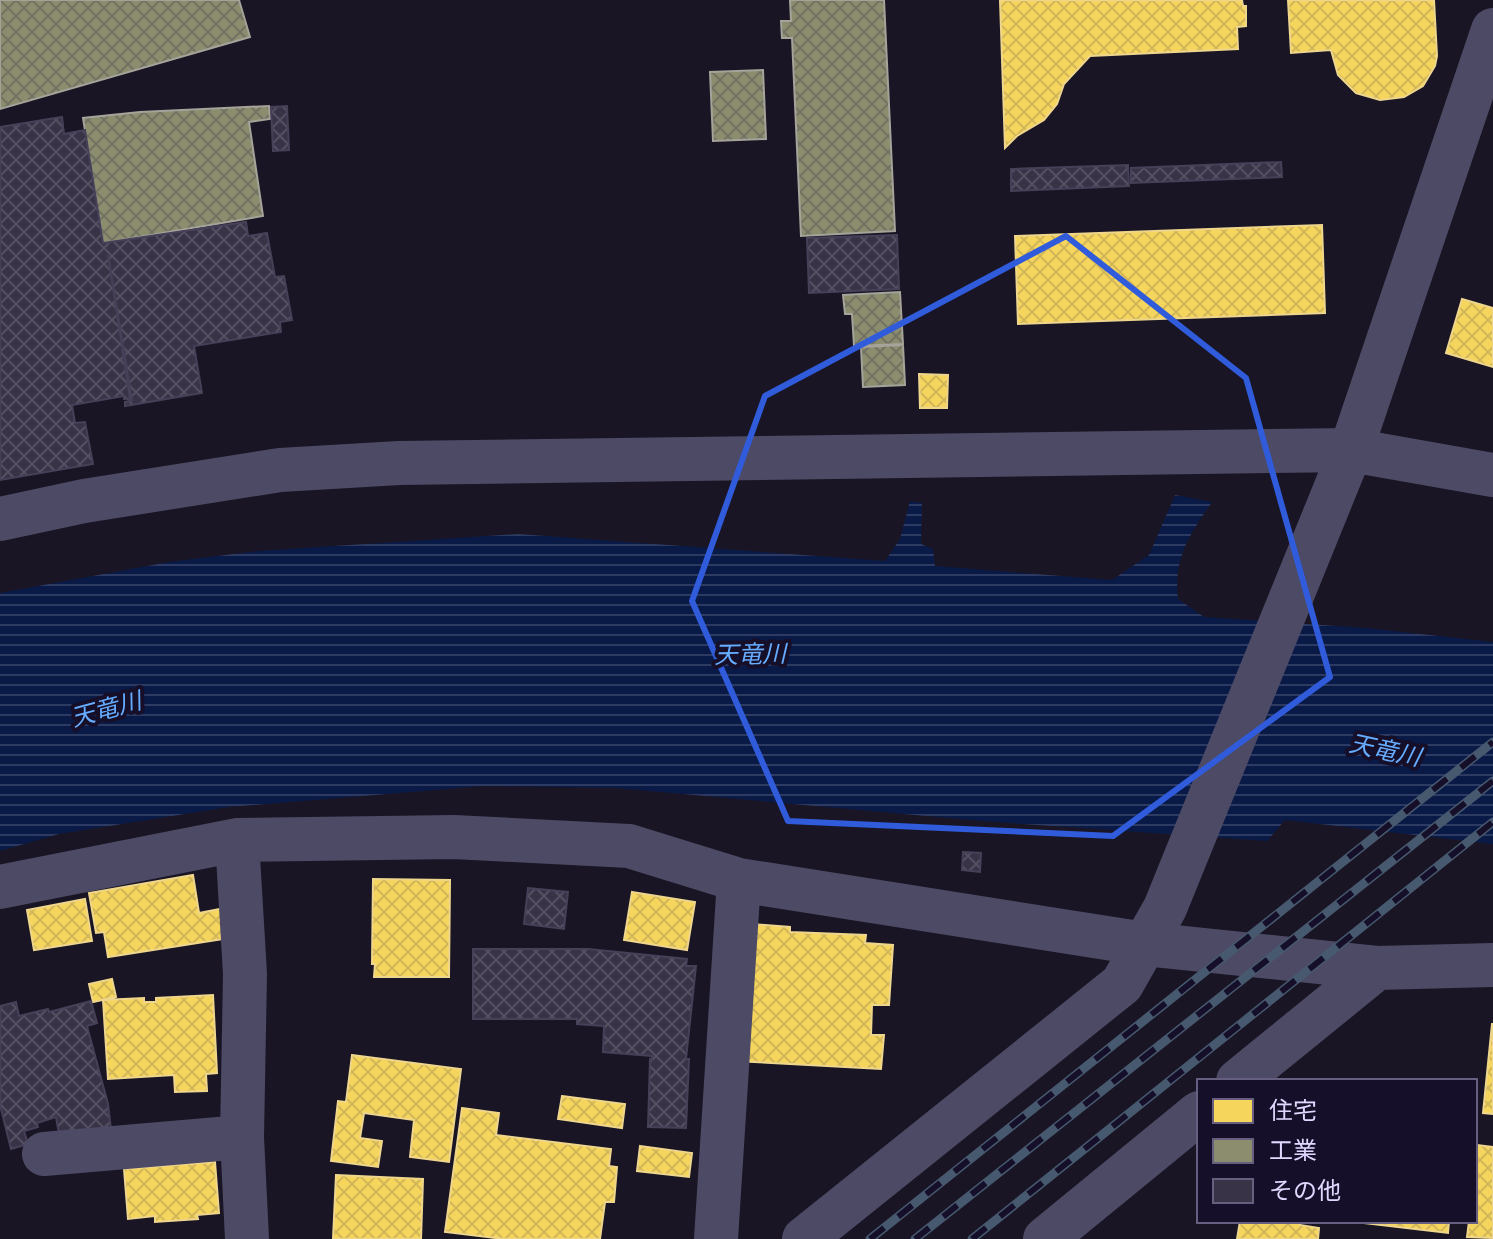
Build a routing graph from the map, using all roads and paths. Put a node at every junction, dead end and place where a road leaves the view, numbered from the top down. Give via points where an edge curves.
1 (1493, 30) edge
2 (1351, 450) junction
3 (1493, 475) edge
4 (0, 519) edge
5 (237, 840) junction
6 (739, 880) junction
7 (0, 887) edge
8 (1155, 926) junction
9 (1493, 965) edge
10 (1377, 968) junction
11 (1240, 1079) edge
12 (1197, 1115) edge
13 (242, 1137) junction
14 (44, 1154) dead end
15 (1062, 1234) edge
16 (247, 1239) edge
17 (716, 1239) edge
18 (804, 1239) edge

1 - 2 street
2 - 3 street
2 - 4 street via 399,463 280,470
2 - 8 street
5 - 6 street via 454,837 629,846
5 - 7 street
5 - 13 street via 245,974
6 - 8 street
6 - 17 street
8 - 10 street
8 - 18 street via 1122,984
9 - 10 street
10 - 11 street
12 - 15 street
13 - 14 street
13 - 16 street

